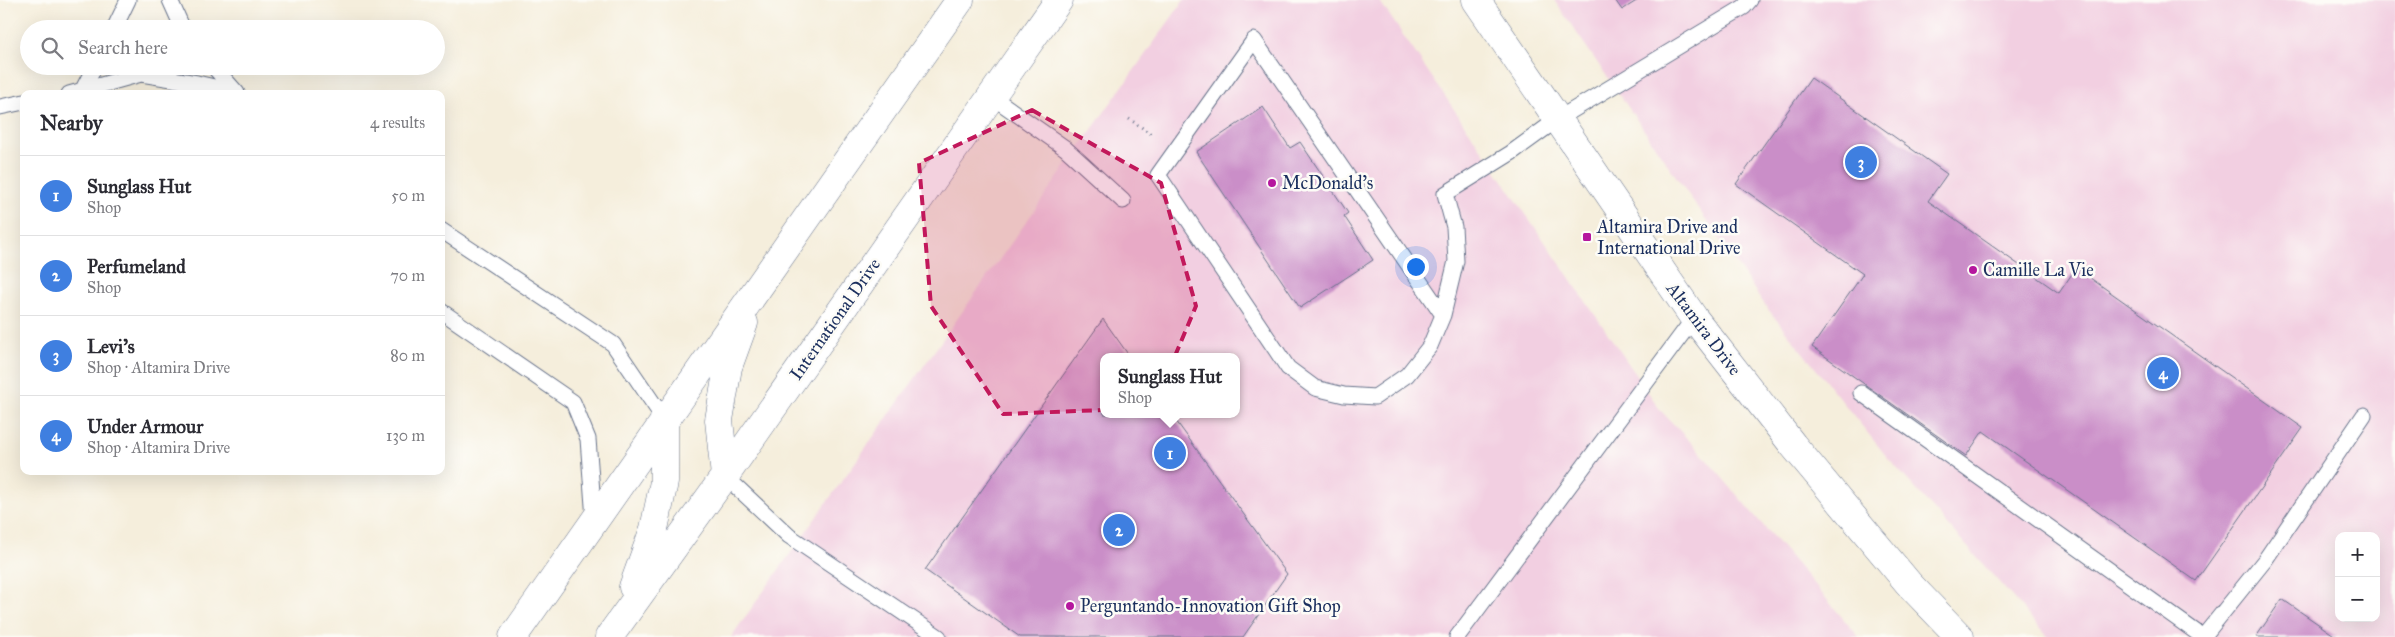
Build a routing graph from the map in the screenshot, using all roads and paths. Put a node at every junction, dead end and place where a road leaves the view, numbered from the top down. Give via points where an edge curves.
1 (128, 0) edge
2 (170, 0) edge
3 (960, 0) edge
4 (1059, 0) edge
5 (1476, 0) edge
6 (1750, 0) edge
7 (118, 20) edge
8 (179, 20) edge
9 (90, 75) edge
10 (138, 75) edge
11 (148, 75) edge
12 (221, 75) edge
13 (81, 90) edge
14 (89, 90) edge
15 (224, 90) edge
16 (234, 90) edge
17 (991, 96) junction
18 (20, 103) edge
19 (0, 107) edge
20 (1129, 118) dead end
21 (1558, 119) junction
22 (1157, 137) dead end
23 (1123, 201) dead end
24 (445, 233) edge
25 (756, 291) junction
26 (445, 314) edge
27 (1444, 315) junction
28 (1694, 318) junction
29 (1861, 393) dead end
30 (2364, 415) dead end
31 (664, 419) junction
32 (725, 476) junction
33 (594, 522) junction
34 (615, 628) edge
35 (513, 637) edge
36 (939, 637) edge
37 (1457, 637) edge
38 (1960, 637) edge
39 (2203, 637) edge

1 - 7 lane
2 - 8 lane
3 - 25 street
4 - 17 street, International Drive
5 - 21 street, Altamira Drive
6 - 21 lane via 1744,7
9 - 13 lane
10 - 14 lane
11 - 15 lane
12 - 16 lane
17 - 23 lane via 1065,148
17 - 32 street, International Drive
18 - 19 lane
20 - 22 path
21 - 27 lane via 1445,194 1454,227 1456,261
21 - 28 street, Altamira Drive
24 - 31 lane via 613,344
25 - 31 street
25 - 32 street via 728,367 720,411
26 - 33 lane via 573,402 588,439
27 - 27 lane via 1310,121 1254,40 1158,175 1288,368 1315,388 1344,395 1375,397 1407,375 1430,346
28 - 37 lane
28 - 38 street, Altamira Drive via 1793,445 1909,584
29 - 39 lane
30 - 39 lane via 2265,560
31 - 33 street
31 - 34 street via 664,482 654,529
32 - 34 street, International Drive
32 - 36 lane via 789,536
33 - 35 street

